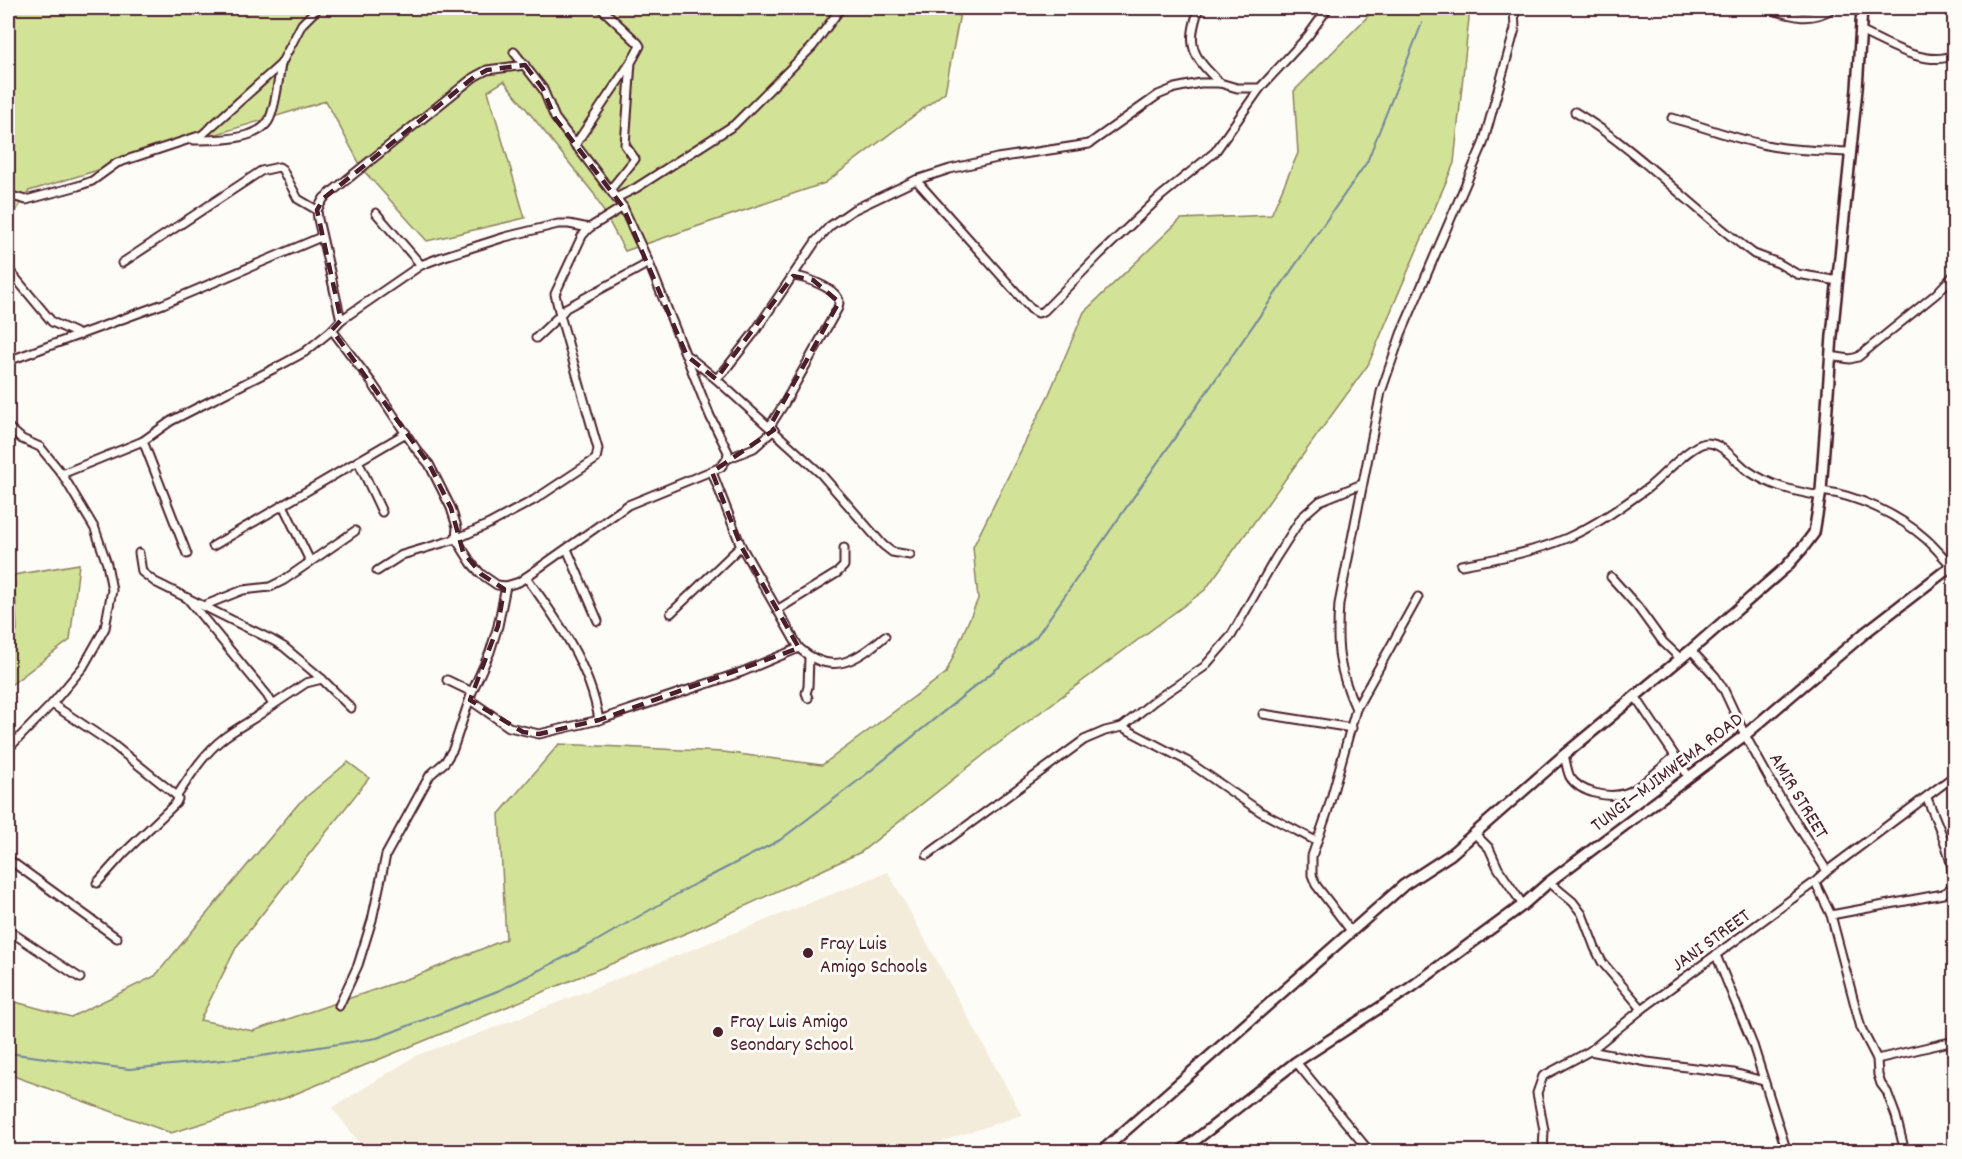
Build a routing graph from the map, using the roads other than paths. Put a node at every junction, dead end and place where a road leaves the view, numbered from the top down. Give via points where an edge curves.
1 (318, 8) edge
2 (601, 8) edge
3 (841, 8) edge
4 (1199, 8) edge
5 (1328, 8) edge
6 (1514, 8) edge
7 (1767, 8) edge
8 (1833, 8) edge
9 (1862, 8) edge
10 (1860, 32) junction
11 (514, 52) dead end
12 (1954, 55) edge
13 (631, 62) junction
14 (281, 64) junction
15 (525, 65) junction
16 (1220, 83) junction
17 (1260, 88) junction
18 (1575, 112) dead end
19 (1672, 118) dead end
20 (189, 140) junction
21 (575, 144) junction
22 (1851, 152) junction
23 (916, 180) junction
24 (610, 190) junction
25 (8, 195) edge
26 (616, 198) junction
27 (623, 207) junction
28 (317, 210) junction
29 (376, 213) dead end
30 (589, 228) junction
31 (321, 237) junction
32 (122, 263) dead end
33 (649, 263) junction
34 (421, 265) junction
35 (9, 274) edge
36 (1954, 275) edge
37 (793, 276) junction
38 (1839, 280) junction
39 (560, 315) junction
40 (341, 320) junction
41 (332, 330) junction
42 (80, 334) junction
43 (536, 338) dead end
44 (687, 356) junction
45 (1830, 356) junction
46 (8, 361) edge
47 (716, 379) junction
48 (8, 427) edge
49 (772, 428) junction
50 (406, 432) junction
51 (143, 441) junction
52 (728, 459) junction
53 (358, 462) junction
54 (712, 472) junction
55 (62, 474) junction
56 (1362, 484) junction
57 (1821, 494) junction
58 (283, 505) junction
59 (382, 512) dead end
60 (355, 531) dead end
61 (456, 539) junction
62 (213, 546) dead end
63 (741, 546) junction
64 (844, 548) dead end
65 (567, 549) junction
66 (139, 553) dead end
67 (187, 554) dead end
68 (910, 555) dead end
69 (309, 561) junction
70 (1461, 565) dead end
71 (1953, 565) edge
72 (377, 571) dead end
73 (526, 577) junction
74 (1611, 577) dead end
75 (506, 586) junction
76 (1418, 597) dead end
77 (187, 598) junction
78 (203, 606) junction
79 (777, 610) junction
80 (671, 613) dead end
81 (598, 621) dead end
82 (885, 636) dead end
83 (799, 648) junction
84 (1691, 650) junction
85 (809, 657) junction
86 (1681, 659) junction
87 (322, 680) junction
88 (447, 680) dead end
89 (471, 696) junction
90 (1635, 696) junction
91 (808, 698) dead end
92 (52, 704) junction
93 (273, 705) junction
94 (351, 708) dead end
95 (1356, 709) junction
96 (1263, 714) dead end
97 (599, 720) junction
98 (1122, 727) junction
99 (1352, 728) junction
100 (1745, 735) junction
101 (8, 749) edge
102 (1564, 755) junction
103 (1674, 757) junction
104 (1954, 776) edge
105 (1689, 777) junction
106 (177, 796) junction
107 (1927, 798) junction
108 (1475, 834) junction
109 (1316, 842) junction
110 (927, 855) dead end
111 (8, 859) edge
112 (1827, 871) junction
113 (1550, 882) junction
114 (1815, 882) junction
115 (98, 883) dead end
116 (1523, 905) junction
117 (1831, 915) junction
118 (8, 930) edge
119 (1351, 931) junction
120 (117, 938) dead end
121 (1716, 955) junction
122 (80, 978) dead end
123 (339, 1006) dead end
124 (1642, 1009) junction
125 (1954, 1041) edge
126 (1590, 1050) junction
127 (1877, 1059) junction
128 (1296, 1062) junction
129 (1763, 1082) junction
130 (1101, 1152) edge
131 (1180, 1152) edge
132 (1370, 1152) edge
133 (1543, 1152) edge
134 (1786, 1152) edge
135 (1905, 1152) edge

1 - 14 street via 302,24
2 - 13 street via 638,43 639,50
3 - 26 street via 813,46 734,125
4 - 16 street via 1192,45 1196,57
5 - 17 street
6 - 56 street via 1515,29 1484,144 1401,334 1381,392
7 - 8 street via 1793,17 1821,14
9 - 10 street
10 - 12 street via 1924,58
10 - 22 street
11 - 15 street
13 - 21 street
13 - 24 street via 625,145 635,159
14 - 20 street via 202,135
14 - 20 street via 272,110 262,128 232,138
15 - 21 street
15 - 28 street via 487,70 474,77 324,198
16 - 17 street
16 - 23 street via 1174,88 1158,95 1089,144 997,158
17 - 23 street via 1215,152 1161,196 1038,313
18 - 38 street via 1626,147 1754,255 1797,274
19 - 22 street via 1772,146
20 - 25 street via 117,162 92,181 78,186 26,200
21 - 24 street
22 - 38 street
23 - 37 street via 853,210 830,226
24 - 26 street
26 - 27 street
27 - 30 street
27 - 33 street
28 - 31 street
28 - 32 street via 298,199 282,169 271,167
29 - 34 street
30 - 34 street via 558,224
30 - 39 street via 555,294
31 - 40 street
31 - 42 street via 163,304
33 - 39 street via 566,308
33 - 44 street
34 - 40 street
35 - 42 street via 52,322
36 - 45 street via 1858,357
37 - 47 street
37 - 49 street via 813,280 837,296 839,302
38 - 45 street
39 - 43 street
39 - 61 street via 598,449 596,459 534,500
40 - 41 street
41 - 50 street
41 - 51 street via 305,352 171,421
42 - 46 street
44 - 47 street
44 - 52 street
45 - 57 street
47 - 49 street
48 - 55 street via 40,447
49 - 52 street via 754,448
49 - 68 street via 821,474 883,545 892,552
50 - 53 street
50 - 61 street via 429,464 451,508 457,526
51 - 55 street
51 - 67 street
52 - 54 street
53 - 58 street
53 - 59 street
54 - 63 street
54 - 65 street via 628,505
55 - 92 street via 94,529 112,590 105,628 82,667
56 - 95 street via 1337,633 1338,659
56 - 98 street via 1333,494 1302,517 1217,654
57 - 70 street via 1771,484 1715,444 1706,443 1608,515 1566,539 1507,557
57 - 71 street via 1855,499 1908,525
57 - 84 street via 1814,533 1802,549
58 - 62 street
58 - 69 street
60 - 69 street
61 - 72 street via 402,555
61 - 75 street via 481,574
63 - 79 street
63 - 80 street
64 - 79 street via 844,566 837,573
65 - 73 street
65 - 81 street
66 - 77 street via 145,575
69 - 78 street via 270,586 243,590
71 - 100 street, TUNGI—MJIMWEMA ROAD via 1866,632
73 - 75 street
73 - 97 street via 578,655
74 - 86 street
75 - 89 street via 490,652
76 - 95 street
77 - 78 street
77 - 93 street
78 - 87 street via 284,647
79 - 83 street
82 - 85 street via 844,663 822,663
83 - 85 street
83 - 97 street via 742,672
84 - 86 street
84 - 100 street, AMIR STREET via 1724,690
85 - 91 street
86 - 90 street
87 - 93 street via 306,683
87 - 94 street
88 - 89 street
89 - 97 street via 509,727 523,732 539,734
89 - 123 street via 453,748 430,775 386,855 358,965
90 - 102 street
90 - 103 street
92 - 101 street
92 - 106 street via 111,743
93 - 106 street via 209,751
95 - 99 street
96 - 99 street
98 - 109 street via 1180,757 1261,812
98 - 110 street via 1084,740
99 - 109 street
100 - 105 street, TUNGI—MJIMWEMA ROAD
100 - 112 street, AMIR STREET
102 - 103 street via 1576,783 1597,794 1612,795 1626,793
102 - 108 street
103 - 105 street
104 - 107 street, JANI STREET
105 - 113 street, TUNGI—MJIMWEMA ROAD
106 - 115 street via 176,803
107 - 112 street, JANI STREET
107 - 117 street via 1951,865 1951,888 1943,894
108 - 116 street via 1489,848
108 - 119 street via 1404,885
109 - 119 street via 1311,865 1316,885
111 - 120 street
112 - 114 street, JANI STREET
113 - 116 street, TUNGI—MJIMWEMA ROAD
113 - 124 street via 1582,914 1602,962
114 - 117 street
114 - 121 street, JANI STREET
116 - 128 street, TUNGI—MJIMWEMA ROAD via 1393,999
117 - 127 street via 1861,1028
118 - 122 street
119 - 130 street
121 - 124 street, JANI STREET
121 - 129 street via 1753,1045
124 - 126 street, JANI STREET
125 - 127 street
126 - 129 street via 1734,1073
126 - 133 street, JANI STREET via 1543,1077 1538,1085
127 - 135 street via 1878,1075 1896,1116
128 - 131 street, TUNGI—MJIMWEMA ROAD
128 - 132 street
129 - 134 street

